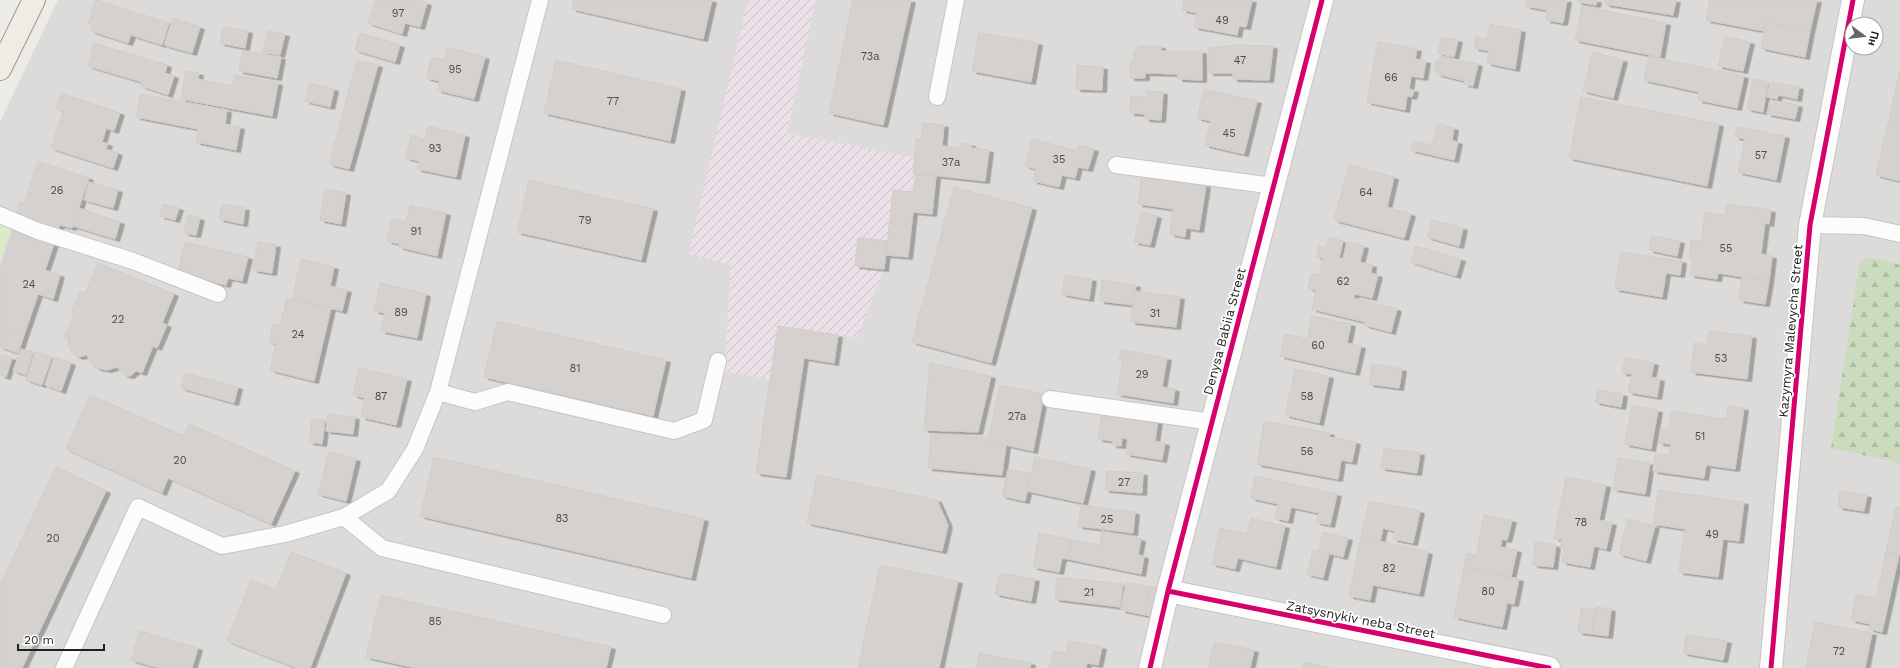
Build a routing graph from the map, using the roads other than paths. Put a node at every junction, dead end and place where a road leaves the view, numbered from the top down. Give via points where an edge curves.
1 (34, 0) edge
2 (540, 0) edge
3 (956, 0) edge
4 (1322, 0) edge
5 (1853, 0) edge
6 (3, 57) edge
7 (937, 96) dead end
8 (1116, 165) dead end
9 (1274, 186) junction
10 (0, 215) edge
11 (1810, 225) junction
12 (1900, 234) edge
13 (218, 294) dead end
14 (718, 361) dead end
15 (438, 392) junction
16 (1050, 399) dead end
17 (1212, 422) junction
18 (344, 517) junction
19 (1168, 591) junction
20 (663, 615) dead end
21 (64, 668) edge
22 (1150, 668) edge
23 (1549, 668) edge
24 (1771, 668) edge

1 - 6 main road
2 - 15 lane
3 - 7 lane
4 - 9 street, Denysa Babiia Street
5 - 11 street, Kazymyra Malevycha Street
8 - 9 lane
9 - 17 street, Denysa Babiia Street
10 - 13 lane via 38,231 132,261
11 - 12 lane via 1864,226
11 - 24 street, Kazymyra Malevycha Street
14 - 15 lane via 704,420 674,431 508,392 475,402
15 - 18 lane via 415,449 388,491
16 - 17 lane
17 - 19 street, Denysa Babiia Street
18 - 20 lane via 382,548
18 - 21 lane via 285,534 222,546 138,507
19 - 22 street, Denysa Babiia Street
19 - 23 street, Zatsysnykiv neba Street

